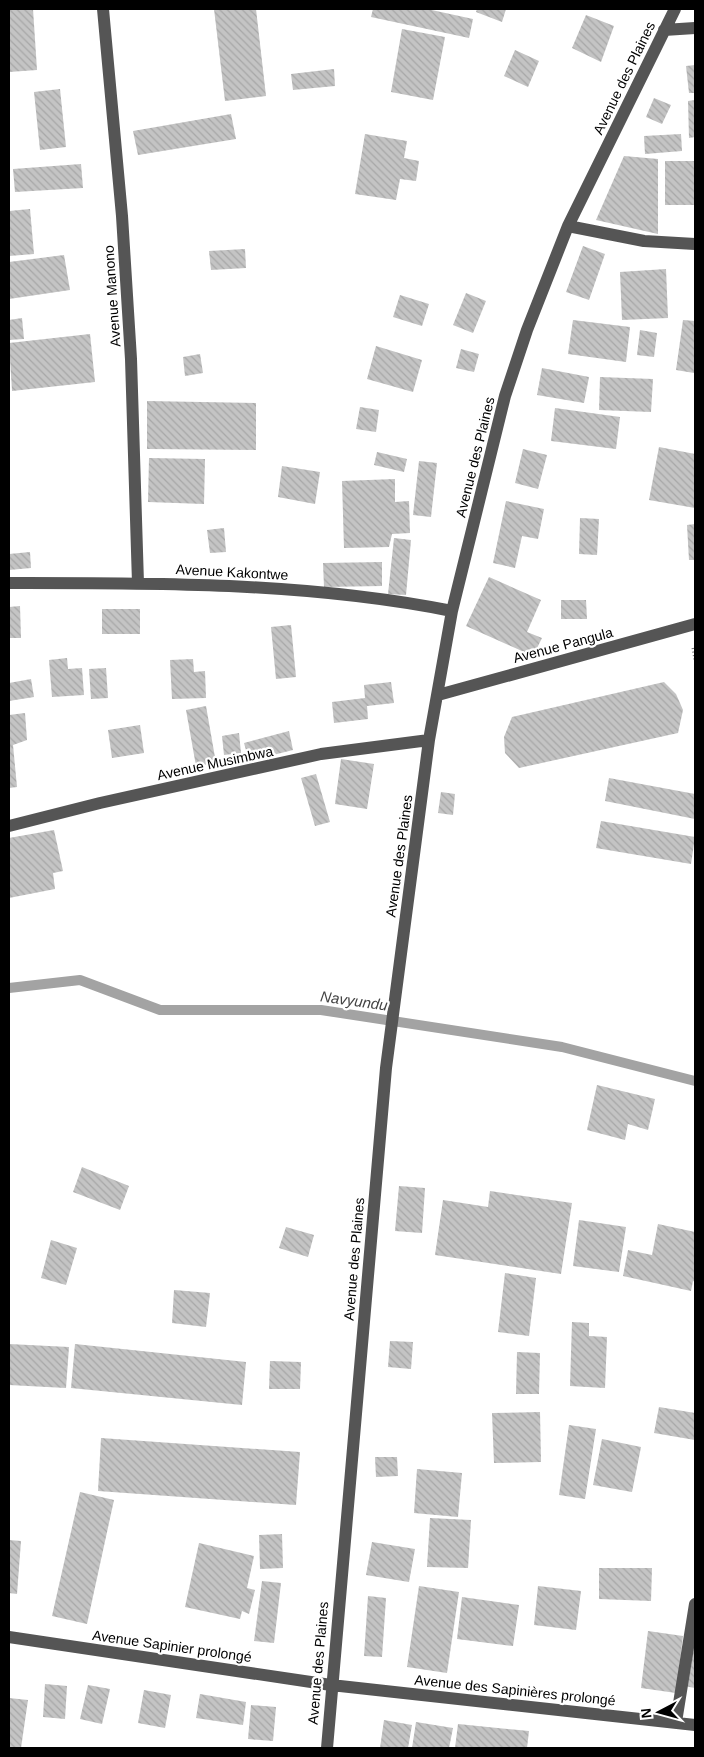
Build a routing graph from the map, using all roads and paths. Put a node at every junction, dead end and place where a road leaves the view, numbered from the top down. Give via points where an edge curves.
1 (103, 9) edge
2 (674, 9) edge
3 (695, 28) edge
4 (664, 30) junction
5 (568, 226) junction
6 (695, 244) edge
7 (9, 583) edge
8 (138, 583) junction
9 (452, 611) junction
10 (695, 624) edge
11 (438, 695) junction
12 (429, 740) junction
13 (9, 826) edge
14 (695, 1604) edge
15 (9, 1637) edge
16 (331, 1685) junction
17 (676, 1722) junction
18 (695, 1725) edge
19 (327, 1748) edge

1 - 8 street, Avenue Manono via 122,216
2 - 4 street, Avenue des Plaines
3 - 4 street
4 - 5 street, Avenue des Plaines
5 - 6 street via 644,241
5 - 9 street, Avenue des Plaines via 527,330 506,396
7 - 8 street, Avenue Kakontwe
8 - 9 street, Avenue Kakontwe via 317,591
9 - 11 street, Avenue des Plaines
10 - 11 street, Avenue Pangula
11 - 12 street, Avenue des Plaines
12 - 13 street, Avenue Musimbwa via 320,754
12 - 16 street, Avenue des Plaines via 386,1068
14 - 17 street
15 - 16 street, Avenue Sapinier prolongé
16 - 17 street, Avenue des Sapinières prolongé
16 - 19 street, Avenue des Plaines
17 - 18 street, Avenue des Sapinières prolongé

